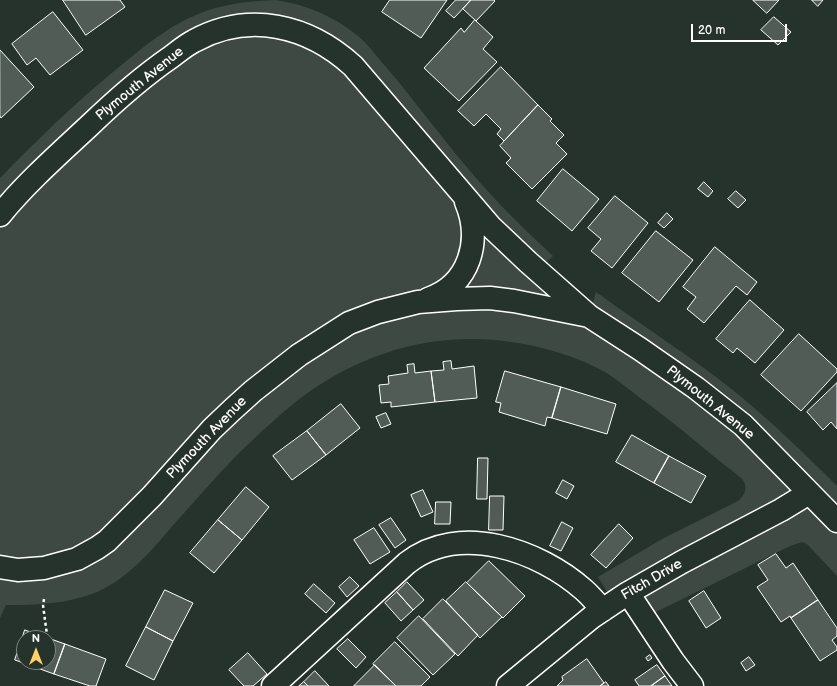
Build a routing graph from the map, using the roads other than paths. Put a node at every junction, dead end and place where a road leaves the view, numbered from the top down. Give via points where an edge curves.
1 (460, 193) junction
2 (0, 215) edge
3 (418, 302) junction
4 (589, 316) junction
5 (809, 493) junction
6 (837, 521) edge
7 (0, 567) edge
8 (628, 593) junction
9 (603, 610) junction
10 (273, 686) edge
11 (508, 686) edge
12 (692, 686) edge

1 - 2 street, Plymouth Avenue via 341,55 316,39 299,32 258,25 235,27 194,41 154,69 56,156
1 - 3 street, Plymouth Avenue via 469,210 473,226 473,244 469,260 450,287 436,296
1 - 4 street, Plymouth Avenue via 490,226
3 - 4 street, Plymouth Avenue via 490,298
3 - 7 street, Plymouth Avenue via 378,312 349,323 276,372 212,429 152,496 107,541 96,548 77,558 44,568 18,570
4 - 5 street, Plymouth Avenue via 696,388 743,425
5 - 6 street, Plymouth Avenue
5 - 8 street, Fitch Drive
8 - 9 street, Fitch Drive
8 - 12 street
9 - 10 street via 585,590 570,579 551,567 506,547 464,544 438,548 418,555 407,563
9 - 11 street, Fitch Drive

